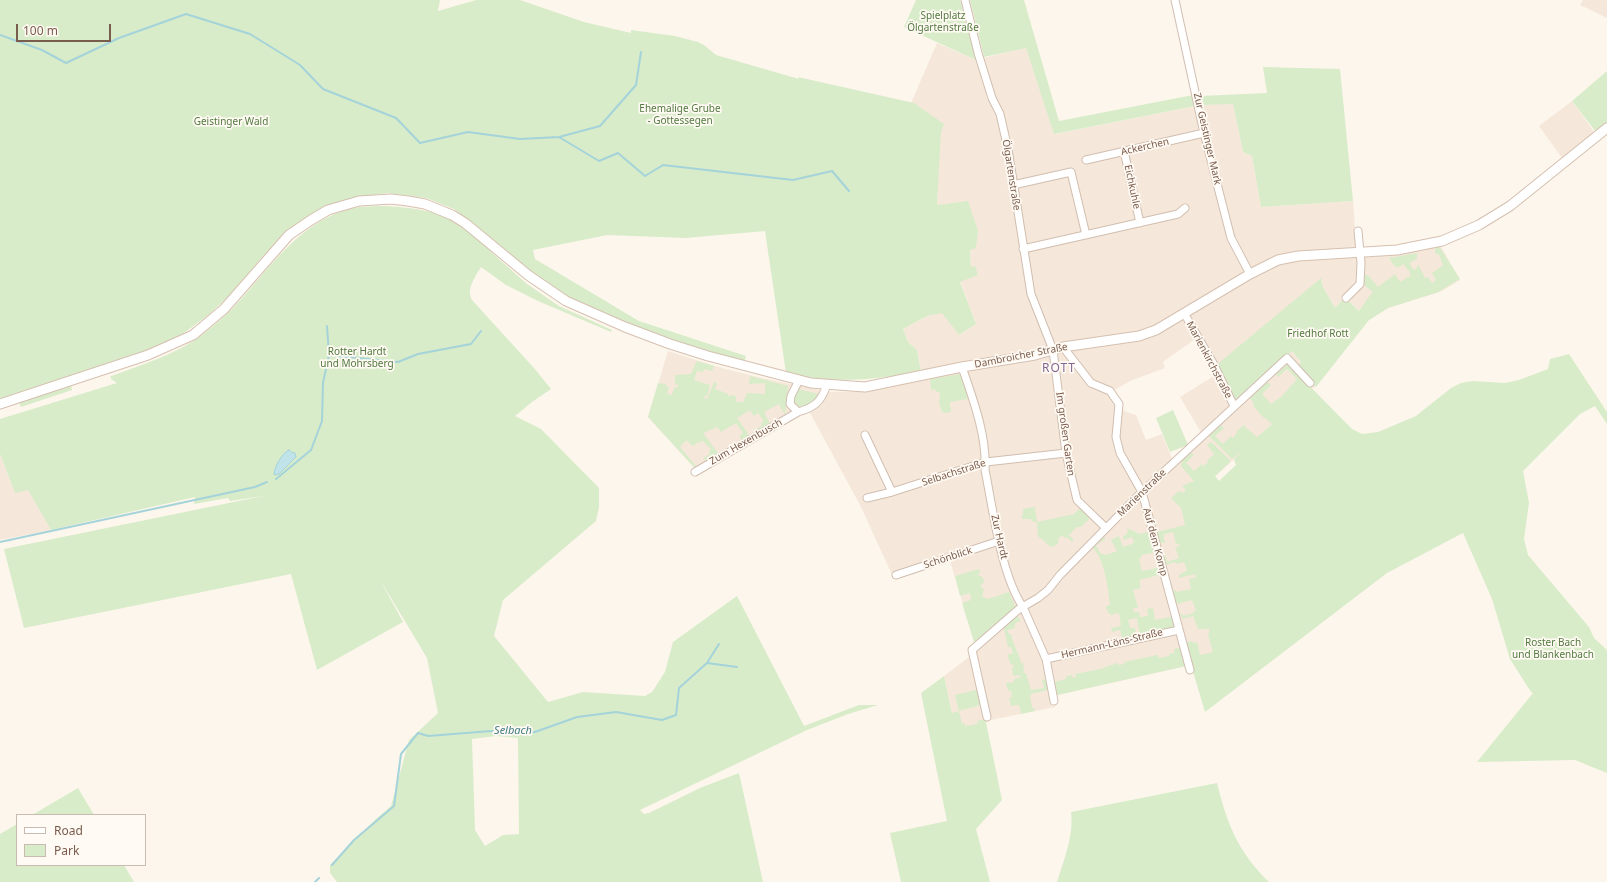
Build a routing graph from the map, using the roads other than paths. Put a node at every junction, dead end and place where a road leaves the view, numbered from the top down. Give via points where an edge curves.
1 (965, 0) edge
2 (1175, 0) edge
3 (1607, 128) edge
4 (1204, 133) junction
5 (1124, 152) junction
6 (1086, 160) dead end
7 (1013, 185) junction
8 (1184, 208) dead end
9 (1140, 223) junction
10 (1358, 231) dead end
11 (1086, 235) junction
12 (1023, 249) junction
13 (1360, 253) junction
14 (1250, 274) junction
15 (1346, 298) dead end
16 (1184, 313) junction
17 (1063, 347) junction
18 (1053, 350) junction
19 (962, 367) junction
20 (798, 380) junction
21 (1310, 383) dead end
22 (827, 384) junction
23 (0, 404) edge
24 (1234, 406) junction
25 (798, 412) junction
26 (865, 435) dead end
27 (1066, 453) junction
28 (986, 462) junction
29 (695, 472) dead end
30 (892, 492) junction
31 (1142, 492) junction
32 (867, 498) dead end
33 (1106, 528) junction
34 (999, 541) junction
35 (896, 575) dead end
36 (1023, 607) junction
37 (1179, 630) junction
38 (1046, 659) junction
39 (1190, 670) dead end
40 (1054, 701) dead end
41 (988, 717) dead end

1 - 7 street, Ölgartenstraße via 980,59 992,98 1000,114
2 - 4 street, Zur Geistinger Mark
3 - 13 street, Dambroicher Straße via 1510,206 1479,225 1442,241 1419,247
4 - 5 street, Ackerchen
4 - 14 street, Zur Geistinger Mark via 1231,238
5 - 6 street, Ackerchen
5 - 9 street, Eichkuhle
7 - 11 street via 1071,172
7 - 12 street, Ölgartenstraße
8 - 9 street, Eichkuhle via 1178,214
9 - 11 street, Eichkuhle
10 - 13 street
11 - 12 street, Eichkuhle
12 - 18 street, Ölgartenstraße via 1031,294
13 - 14 street, Dambroicher Straße via 1298,256 1278,260
13 - 15 street via 1360,284
14 - 16 street, Dambroicher Straße
16 - 17 street, Dambroicher Straße via 1156,330 1139,336
16 - 24 street, Marienkirchstraße
17 - 18 street, Dambroicher Straße
17 - 31 street, Auf dem Komp via 1091,383 1110,390 1119,404 1116,437 1120,453
18 - 19 street, Dambroicher Straße
18 - 27 street, Im großen Garten
19 - 22 street, Dambroicher Straße via 864,386
19 - 28 street, Zur Hardt via 981,431
20 - 22 street, Dambroicher Straße
20 - 23 street, Dambroicher Straße via 708,356 625,327 566,301 528,275 452,215 425,204 379,199 359,201 328,210 301,227 290,235 224,309 193,334 148,355
20 - 25 street via 790,404
21 - 24 street, Marienstraße via 1287,358
22 - 25 street, Zum Hexenbusch via 822,398 814,405
24 - 31 street, Marienstraße
25 - 29 street, Zum Hexenbusch
26 - 30 street
27 - 28 street, Selbachstraße
27 - 33 street, Im großen Garten via 1077,500
28 - 30 street, Selbachstraße
28 - 34 street, Zur Hardt via 985,470
30 - 32 street, Selbachstraße
31 - 33 street, Marienstraße
31 - 37 street, Auf dem Komp
33 - 36 street, Marienstraße via 1048,590
34 - 35 street, Schönblick
34 - 36 street, Zur Hardt via 1007,569
36 - 38 street, Zur Hardt
36 - 41 street, Marienstraße via 972,650
37 - 38 street, Hermann-Löns-Straße
37 - 39 street, Auf dem Komp
38 - 40 street, Zur Hardt

